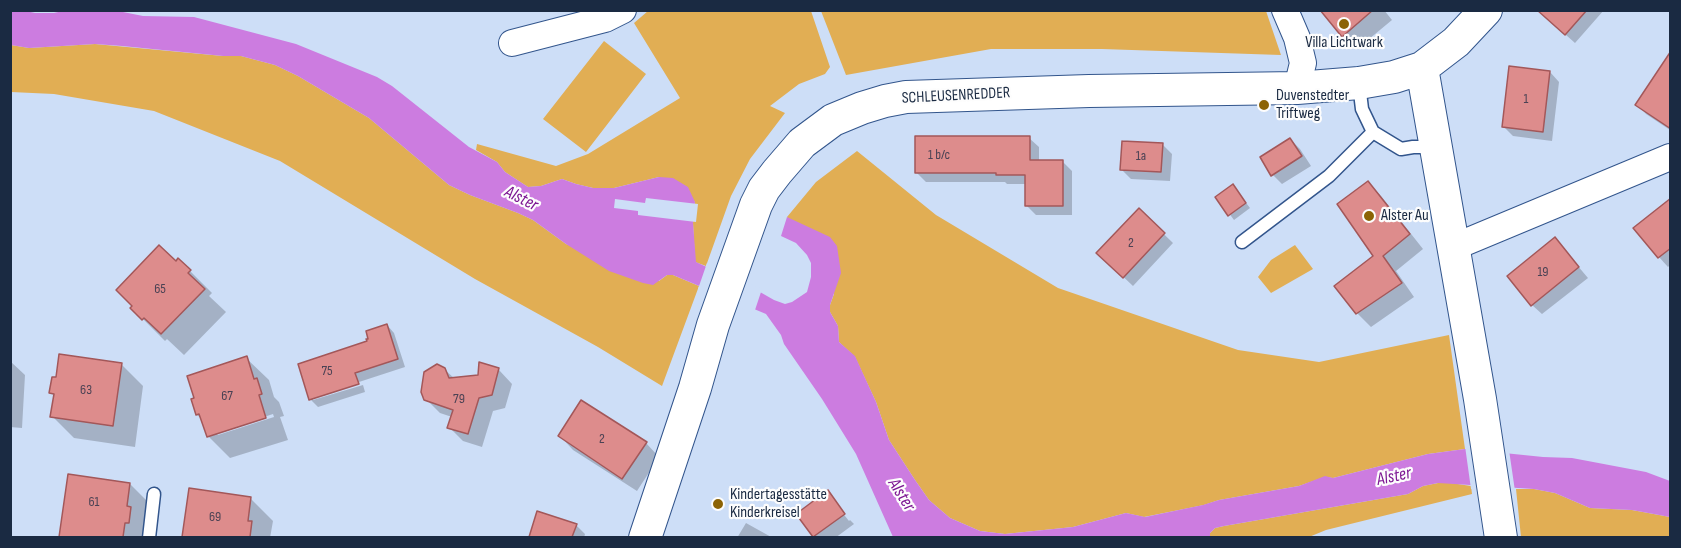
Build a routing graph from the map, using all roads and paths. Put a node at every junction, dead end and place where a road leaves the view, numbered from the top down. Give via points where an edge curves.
1 (623, 10) edge
2 (1286, 10) edge
3 (1486, 10) edge
4 (512, 43) dead end
5 (1422, 68) junction
6 (1359, 83) junction
7 (1297, 88) junction
8 (1372, 132) junction
9 (1437, 147) junction
10 (1671, 157) edge
11 (1242, 243) dead end
12 (1454, 247) junction
13 (154, 494) dead end
14 (1500, 534) edge
15 (149, 537) edge
16 (645, 537) edge

1 - 4 street via 605,19
2 - 7 street via 1303,63
3 - 5 street, SCHLEUSENREDDER via 1456,42
5 - 6 street, SCHLEUSENREDDER
5 - 9 street
6 - 7 street, SCHLEUSENREDDER
6 - 8 lane via 1362,109
7 - 16 street, SCHLEUSENREDDER via 906,97 833,120 808,138 777,172 756,205
8 - 9 lane via 1401,149
8 - 11 lane via 1329,176
9 - 12 street
10 - 12 street
12 - 14 street
13 - 15 lane

